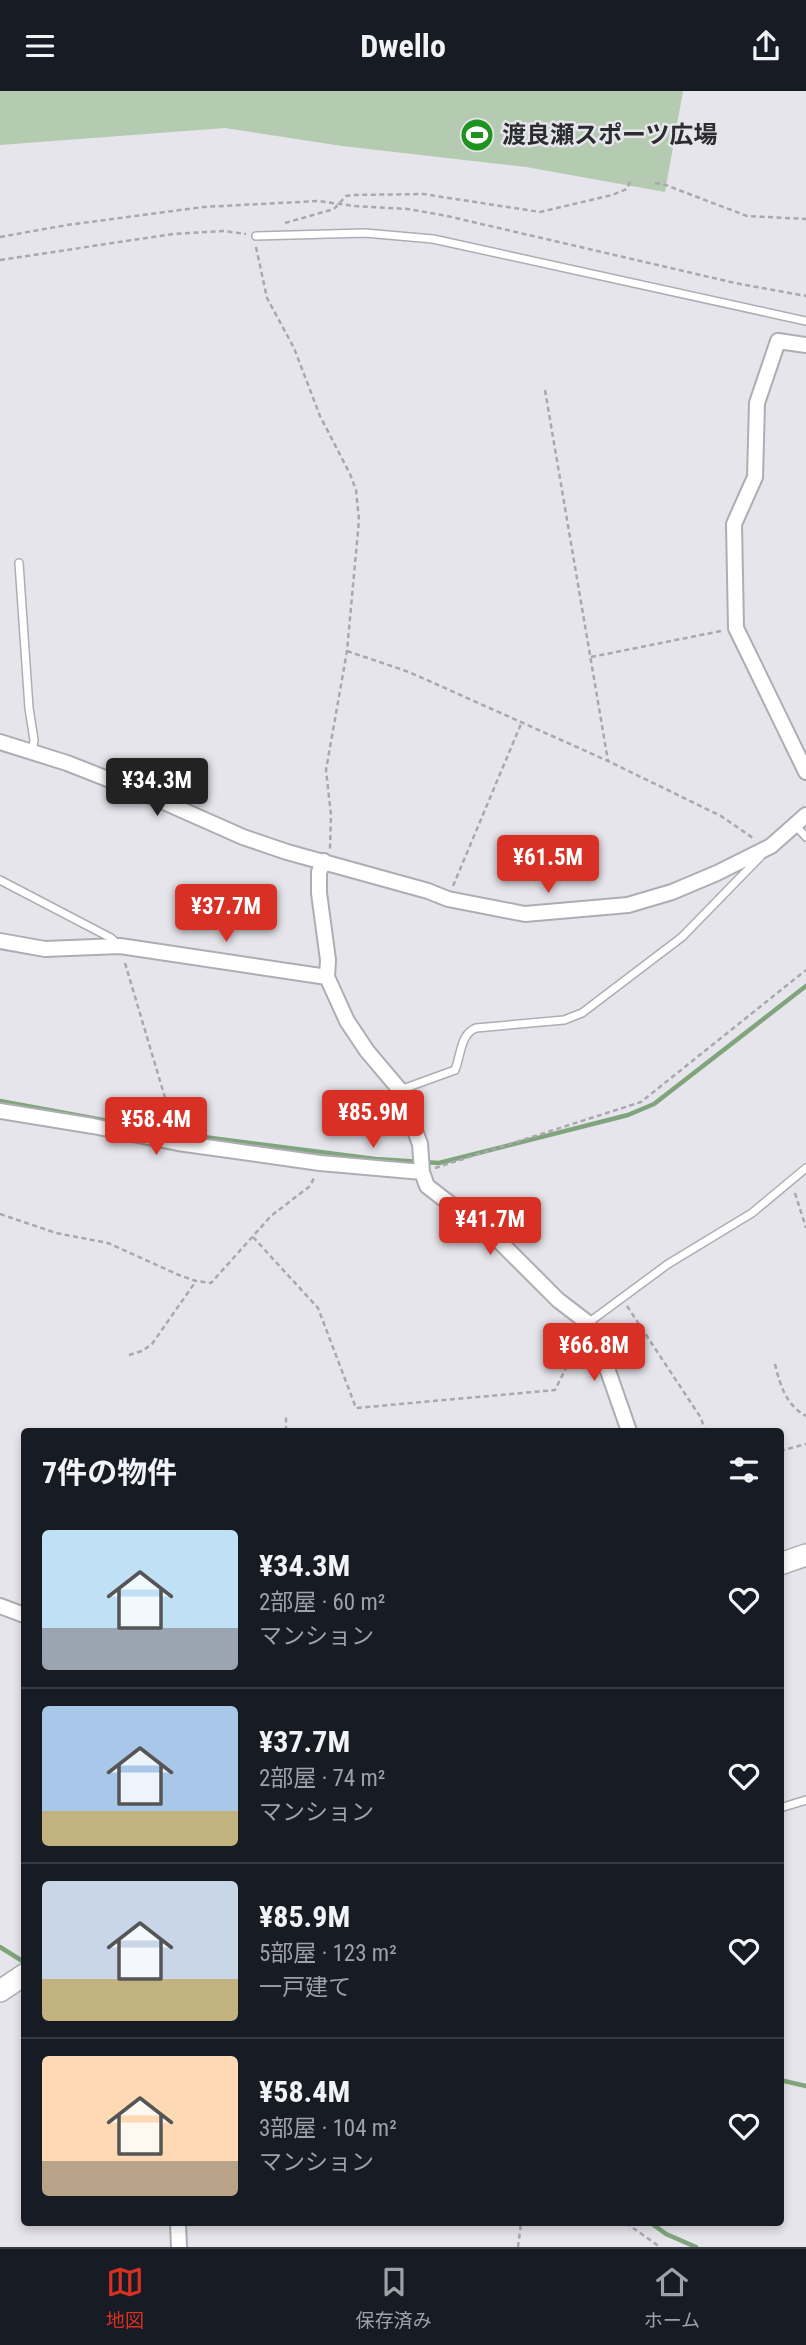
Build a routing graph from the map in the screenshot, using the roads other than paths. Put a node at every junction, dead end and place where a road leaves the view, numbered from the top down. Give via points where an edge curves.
1 (256, 236) road end
2 (806, 321) edge
3 (806, 345) edge
4 (19, 563) dead end
5 (0, 742) edge
6 (32, 752) junction
7 (806, 772) edge
8 (801, 820) edge
9 (806, 837) edge
10 (771, 846) junction
11 (324, 861) junction
12 (0, 880) edge
13 (0, 941) edge
14 (120, 946) junction
15 (327, 977) junction
16 (400, 1090) junction
17 (0, 1111) edge
18 (806, 1168) edge
19 (422, 1172) junction
20 (588, 1323) junction
21 (628, 1428) edge
22 (806, 1555) edge
23 (784, 1563) edge
24 (0, 1606) edge
25 (21, 1614) edge
26 (806, 1800) edge
27 (784, 1807) edge
28 (21, 1977) edge
29 (0, 1991) edge
30 (178, 2226) edge
31 (179, 2247) edge

1 - 2 lane via 365,233 433,239
3 - 7 street via 779,341 757,403 755,477 734,524 736,628
4 - 6 lane
5 - 6 street
6 - 11 street via 146,794 243,837
8 - 9 lane
8 - 10 street
10 - 11 street via 717,873 628,905 525,914 448,899
10 - 16 lane via 682,937 582,1013 564,1020 468,1031 455,1070
11 - 15 street via 318,893
12 - 14 lane
13 - 14 street via 45,949
14 - 15 street
15 - 16 street via 367,1051
16 - 19 street via 420,1144
17 - 19 street via 178,1143
18 - 20 lane via 752,1213 668,1264
19 - 20 street via 427,1186 501,1243
20 - 21 street
22 - 23 main road
24 - 25 street
26 - 27 lane
28 - 29 main road
30 - 31 street

